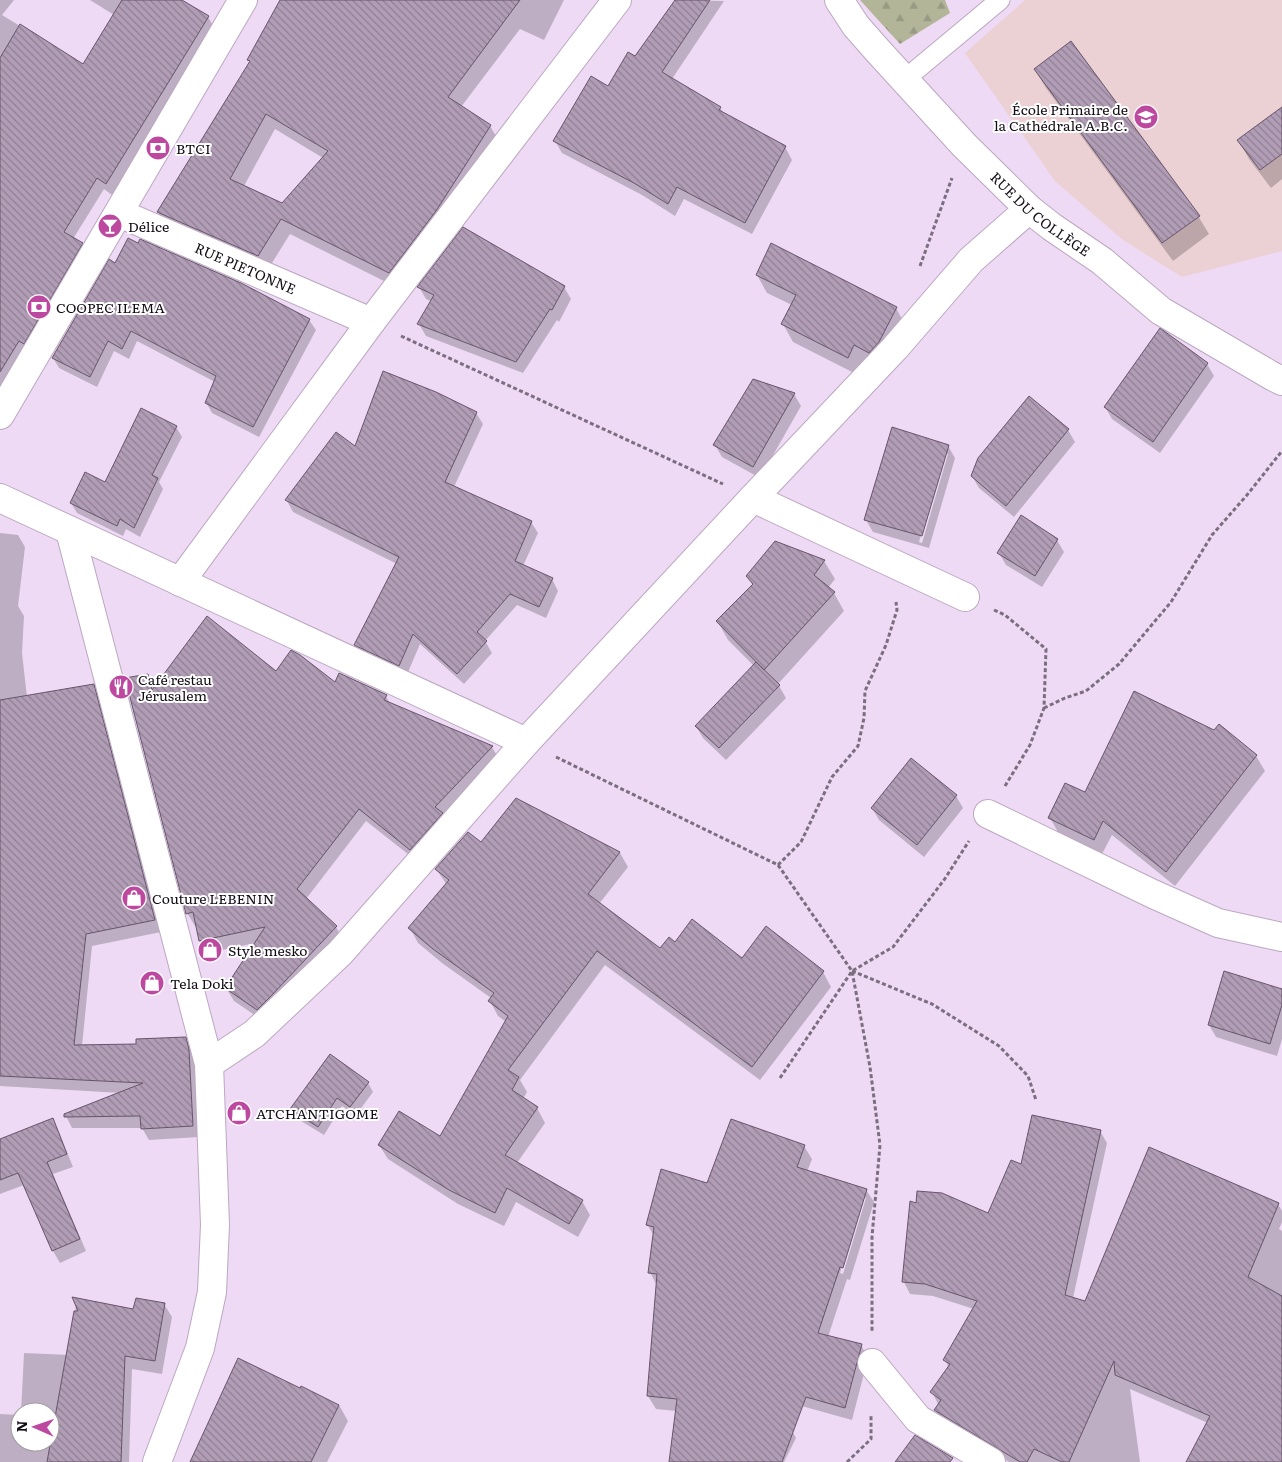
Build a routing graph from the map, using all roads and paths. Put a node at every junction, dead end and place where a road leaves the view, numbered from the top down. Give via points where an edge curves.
1 (243, 0) edge
2 (617, 0) edge
3 (839, 0) edge
4 (1000, 0) edge
5 (904, 80) junction
6 (964, 145) junction
7 (1029, 209) junction
8 (119, 213) junction
9 (919, 272) dead end
10 (371, 322) junction
11 (1282, 381) edge
12 (0, 415) edge
13 (1282, 451) edge
14 (0, 498) edge
15 (753, 498) junction
16 (70, 531) junction
17 (893, 563) junction
18 (180, 582) junction
19 (965, 597) joint
20 (1044, 708) junction
21 (526, 742) junction
22 (988, 814) junction
23 (778, 865) junction
24 (1282, 937) edge
25 (852, 971) junction
26 (209, 1064) junction
27 (780, 1078) dead end
28 (1036, 1100) dead end
29 (872, 1363) junction
30 (158, 1462) edge
31 (847, 1462) edge
32 (991, 1462) edge

1 - 8 street
2 - 10 street
3 - 5 street, RUE DU COLLÈGE via 856,26
4 - 5 lane
5 - 6 street, RUE DU COLLÈGE
6 - 7 street, RUE DU COLLÈGE
6 - 9 path
7 - 11 street, RUE DU COLLÈGE via 1102,261 1161,311
7 - 15 street via 971,260 895,348
8 - 10 street, RUE PIETONNE
8 - 12 street
10 - 15 path
10 - 18 street
13 - 20 path via 1212,535 1171,602 1119,664 1086,691
14 - 16 street
15 - 17 street
15 - 21 street
16 - 18 street
16 - 26 street
17 - 19 street
17 - 23 path via 897,610 886,645 865,691 858,746 832,777 801,842
18 - 21 street
19 - 20 path via 1005,615 1046,649
20 - 22 path via 1030,745
21 - 23 path
21 - 26 street via 340,953 254,1034
22 - 24 street via 1218,923
22 - 25 path via 944,880 893,947
23 - 25 path
25 - 27 path
25 - 28 path via 932,1004 999,1046 1028,1076
25 - 29 path via 870,1066 880,1145 872,1237
26 - 30 street via 215,1225 212,1292 200,1348
29 - 31 path via 871,1439
29 - 32 street via 918,1419

